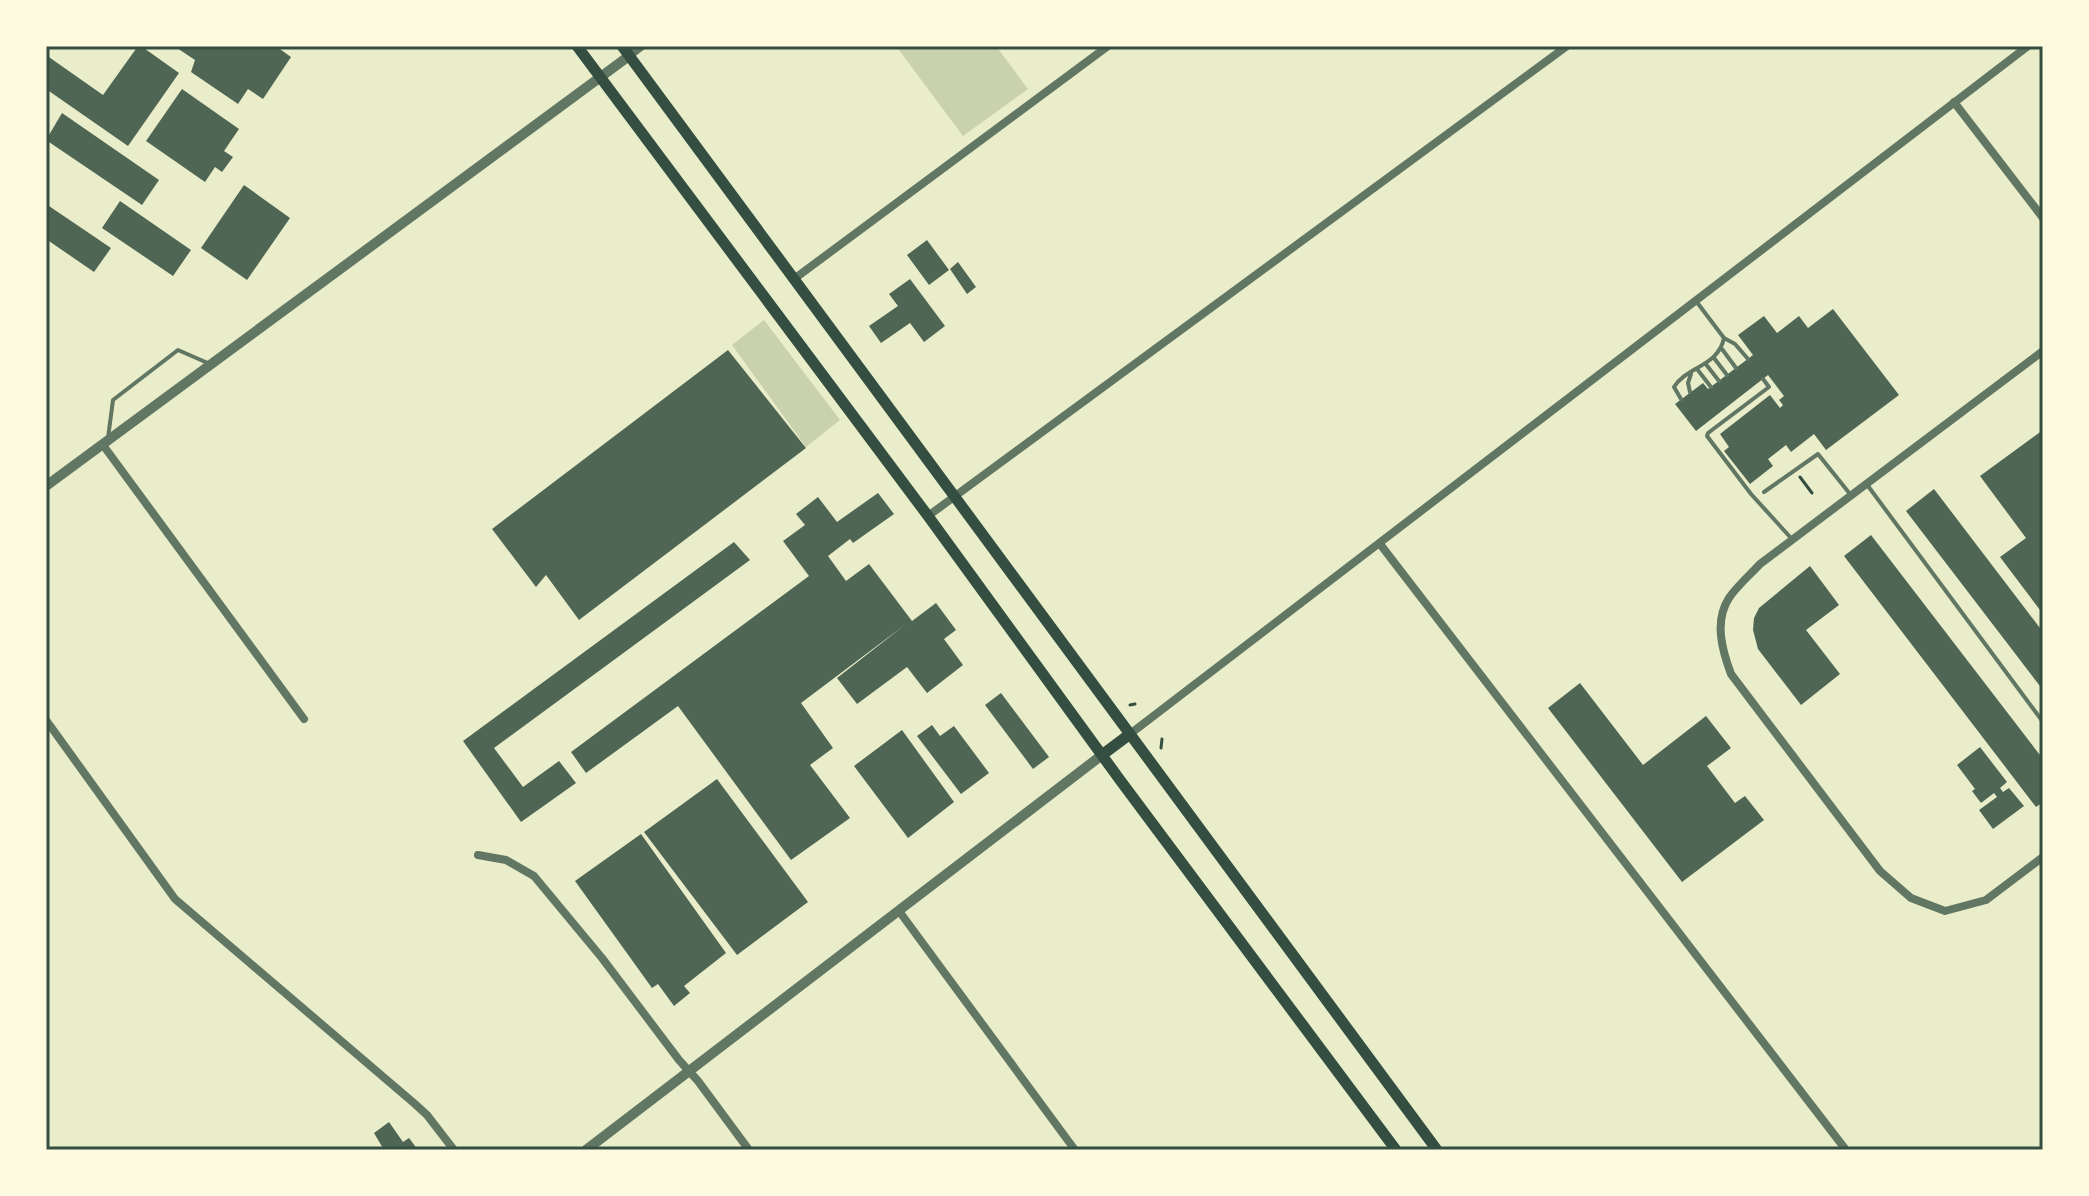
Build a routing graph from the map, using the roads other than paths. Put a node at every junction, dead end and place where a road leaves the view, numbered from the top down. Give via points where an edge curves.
1 (577, 46) edge
2 (642, 46) edge
3 (1108, 46) edge
4 (1567, 46) edge
5 (2028, 46) edge
6 (625, 51) edge
7 (599, 77) junction
8 (1954, 102) junction
9 (2043, 218) edge
10 (794, 279) junction
11 (1696, 301) junction
12 (1724, 338) junction
13 (1722, 349) junction
14 (2043, 351) edge
15 (1714, 358) junction
16 (1748, 359) dead end
17 (1705, 363) junction
18 (211, 364) junction
19 (1736, 368) dead end
20 (1697, 369) junction
21 (1691, 374) junction
22 (1727, 375) dead end
23 (1763, 379) dead end
24 (1719, 381) dead end
25 (1711, 387) dead end
26 (1752, 388) dead end
27 (1690, 392) dead end
28 (1742, 395) dead end
29 (1758, 396) junction
30 (1681, 399) dead end
31 (1734, 401) dead end
32 (1748, 403) junction
33 (1727, 407) dead end
34 (1741, 409) junction
35 (1733, 414) junction
36 (1711, 419) dead end
37 (1702, 426) dead end
38 (1717, 427) junction
39 (1708, 433) junction
40 (105, 443) junction
41 (1866, 484) junction
42 (46, 486) edge
43 (1764, 492) dead end
44 (1851, 496) junction
45 (954, 497) junction
46 (928, 516) junction
47 (1792, 540) junction
48 (1380, 544) junction
49 (304, 719) dead end
50 (46, 720) edge
51 (2043, 722) edge
52 (1130, 734) junction
53 (1102, 755) junction
54 (478, 855) dead end
55 (2043, 857) edge
56 (899, 911) junction
57 (689, 1071) junction
58 (454, 1150) edge
59 (586, 1150) edge
60 (749, 1150) edge
61 (1075, 1150) edge
62 (1396, 1150) edge
63 (1437, 1150) edge
64 (1846, 1150) edge

1 - 7 main road
2 - 6 street
3 - 10 street
4 - 45 street
5 - 8 street
6 - 7 street
6 - 10 main road
7 - 18 street
7 - 46 main road
8 - 9 street
8 - 11 street
10 - 45 main road
11 - 12 lane
11 - 48 street
12 - 13 lane
12 - 16 lane
13 - 15 lane
13 - 19 lane
14 - 41 street
15 - 17 lane
15 - 22 lane
17 - 20 lane
17 - 24 lane
18 - 40 street
18 - 40 lane via 178,350 113,400
20 - 21 lane
20 - 25 lane
21 - 27 lane
21 - 30 lane via 1674,387
23 - 29 lane via 1769,387
26 - 29 lane
28 - 32 lane
29 - 32 lane
31 - 34 lane
32 - 34 lane
33 - 35 lane
34 - 35 lane
35 - 38 lane
36 - 38 lane
37 - 39 lane
38 - 39 lane
39 - 47 lane
40 - 42 street
40 - 49 street
41 - 44 street
41 - 51 lane
43 - 44 lane via 1818,454
44 - 47 street
45 - 46 street
45 - 52 main road
46 - 53 main road
47 - 55 street via 1760,564 1727,600 1721,646 1731,674 1880,871 1911,898 1945,911 1986,900
48 - 52 street
48 - 64 street
50 - 58 street via 175,899 415,1104
52 - 53 main road
52 - 63 main road
53 - 56 street
53 - 62 main road
54 - 57 street via 506,860 534,876
56 - 57 street
56 - 61 street
57 - 59 street
57 - 60 street

